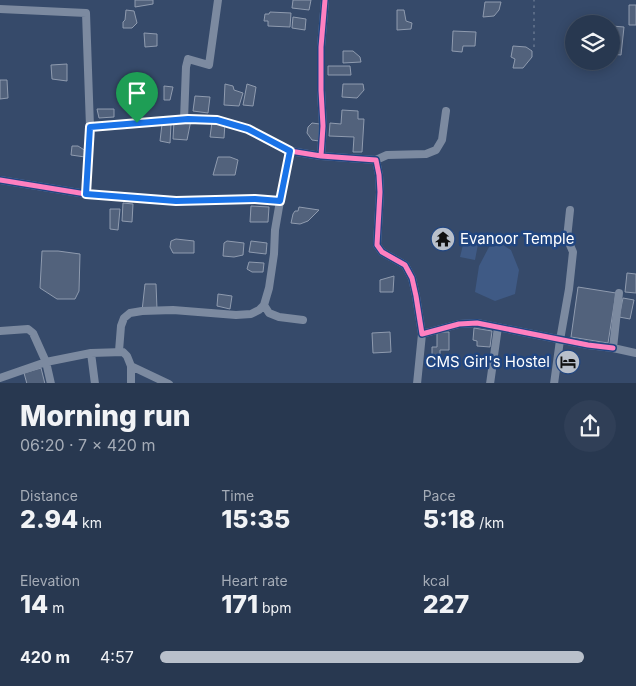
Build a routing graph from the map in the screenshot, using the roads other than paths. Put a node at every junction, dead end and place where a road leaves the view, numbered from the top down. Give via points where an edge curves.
1 (218, 0) edge
2 (325, 0) edge
3 (0, 9) edge
4 (446, 111) dead end
5 (184, 120) junction
6 (90, 127) junction
7 (290, 151) junction
8 (321, 156) junction
9 (376, 160) junction
10 (0, 180) edge
11 (86, 194) junction
12 (280, 201) junction
13 (570, 210) dead end
14 (619, 293) dead end
15 (264, 305) junction
16 (303, 320) dead end
17 (498, 327) junction
18 (0, 331) edge
19 (422, 334) junction
20 (560, 340) junction
21 (613, 348) junction
22 (118, 351) junction
23 (91, 353) junction
24 (636, 353) edge
25 (46, 362) junction
26 (131, 366) junction
27 (0, 378) edge
28 (51, 383) edge
29 (95, 383) edge
30 (130, 383) edge
31 (167, 383) edge
32 (417, 383) edge
33 (490, 383) edge
34 (554, 383) edge

1 - 5 street via 209,65 188,59
2 - 8 street
3 - 6 street via 86,13
4 - 9 street via 442,140 436,150 426,154 387,155
5 - 6 street
5 - 7 street via 217,120 248,129
6 - 11 street
7 - 8 street
7 - 12 street
8 - 9 street
9 - 19 street via 380,192 377,245 382,252 405,265 412,278
10 - 11 street
11 - 12 street via 176,201
12 - 15 street
13 - 20 street via 567,238 573,252
14 - 21 street
15 - 16 street via 269,313 279,317
15 - 22 street via 251,314 173,310 130,313 121,326
17 - 19 street via 459,324
17 - 20 street
17 - 33 street
18 - 25 street via 28,330 33,333
19 - 32 street
20 - 21 street
20 - 34 street
21 - 24 street
22 - 23 street
22 - 26 street via 127,356
23 - 25 street
23 - 29 street
25 - 27 street
25 - 28 street
26 - 30 street
26 - 31 street

